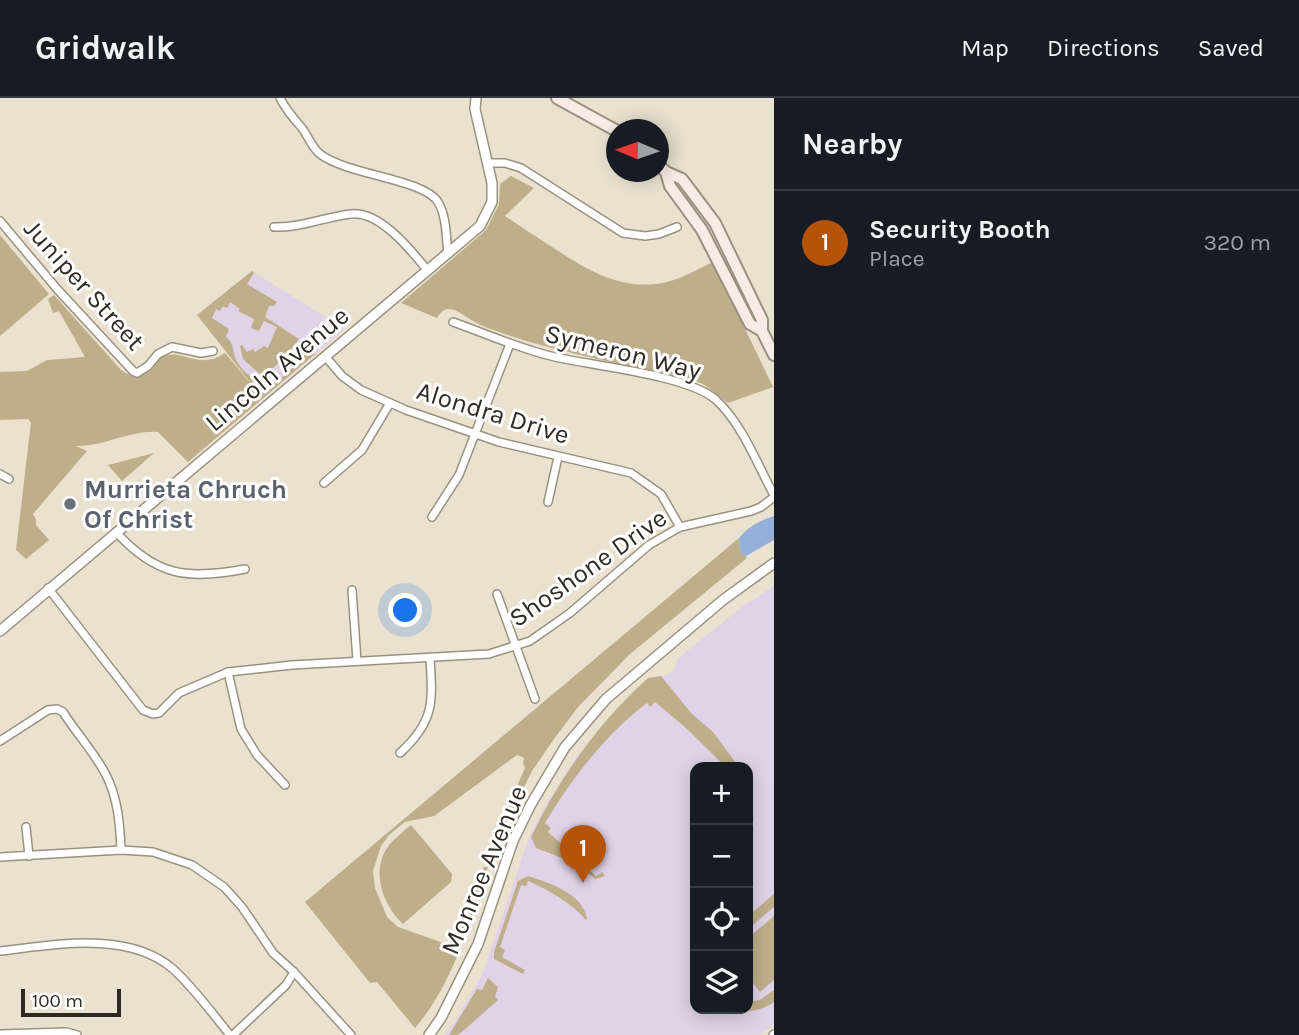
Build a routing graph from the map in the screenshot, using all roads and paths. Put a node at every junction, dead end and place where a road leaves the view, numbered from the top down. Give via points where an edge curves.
1 (280, 98) edge
2 (476, 98) edge
3 (557, 98) edge
4 (606, 125) edge
5 (488, 163) junction
6 (668, 182) edge
7 (0, 221) edge
8 (274, 227) dead end
9 (677, 227) dead end
10 (448, 254) junction
11 (428, 271) junction
12 (453, 322) dead end
13 (510, 344) junction
14 (213, 351) dead end
15 (774, 355) edge
16 (325, 356) junction
17 (390, 403) junction
18 (474, 434) junction
19 (558, 457) junction
20 (0, 474) edge
21 (9, 479) dead end
22 (324, 483) dead end
23 (774, 496) edge
24 (548, 502) dead end
25 (432, 517) dead end
26 (680, 527) junction
27 (116, 531) junction
28 (774, 563) edge
29 (245, 569) dead end
30 (48, 588) junction
31 (352, 590) dead end
32 (497, 594) dead end
33 (0, 631) edge
34 (516, 645) junction
35 (430, 659) junction
36 (358, 661) junction
37 (228, 672) junction
38 (535, 699) dead end
39 (1, 741) edge
40 (400, 754) dead end
41 (285, 785) dead end
42 (26, 827) dead end
43 (121, 850) junction
44 (0, 856) edge
45 (29, 856) junction
46 (0, 951) edge
47 (294, 972) junction
48 (0, 1034) edge
49 (77, 1035) edge
50 (232, 1035) edge
51 (351, 1035) edge
52 (429, 1035) edge

1 - 10 street via 319,154 426,190 443,216
2 - 5 street, Lincoln Avenue
3 - 4 main road
5 - 9 street via 520,168 623,233 645,236
5 - 10 street, Lincoln Avenue via 492,202 480,226
6 - 15 main road via 702,230 750,324 762,331
7 - 14 street, Juniper Street via 133,371 143,370 172,347
8 - 11 street via 354,214 373,219 405,243
10 - 11 street, Lincoln Avenue
11 - 16 street, Lincoln Avenue
12 - 13 street, Symeron Way
13 - 18 street
13 - 23 street, Symeron Way via 686,384 714,398 734,420
16 - 17 street, Alondra Drive via 361,390
16 - 27 street, Lincoln Avenue
17 - 18 street, Alondra Drive
17 - 22 street via 362,450
18 - 19 street, Alondra Drive
18 - 25 street via 459,475
19 - 24 street
19 - 26 street, Alondra Drive via 631,473 661,494
20 - 21 street
23 - 26 street, Shoshone Drive via 751,511
26 - 34 street, Shoshone Drive via 649,545 570,613 530,641
27 - 29 street via 134,552 178,573
27 - 30 street, Lincoln Avenue
28 - 52 street, Monroe Avenue via 606,699 565,747 513,841 478,944
30 - 33 street, Lincoln Avenue
30 - 37 street, Shoshone Drive via 143,710 159,713 179,693
31 - 36 street
32 - 34 street
34 - 35 street, Shoshone Drive via 489,654
34 - 38 street
35 - 36 street, Shoshone Drive
35 - 40 street via 428,717 424,729
36 - 37 street, Shoshone Drive
37 - 41 street via 241,729
39 - 43 street via 48,710 63,712 106,775 116,803
42 - 45 street
43 - 45 street
43 - 47 street via 153,852 183,862 224,887 273,953
44 - 45 street
46 - 50 street via 115,944 145,953 172,968
47 - 50 street via 254,1018
47 - 51 street
48 - 49 street

